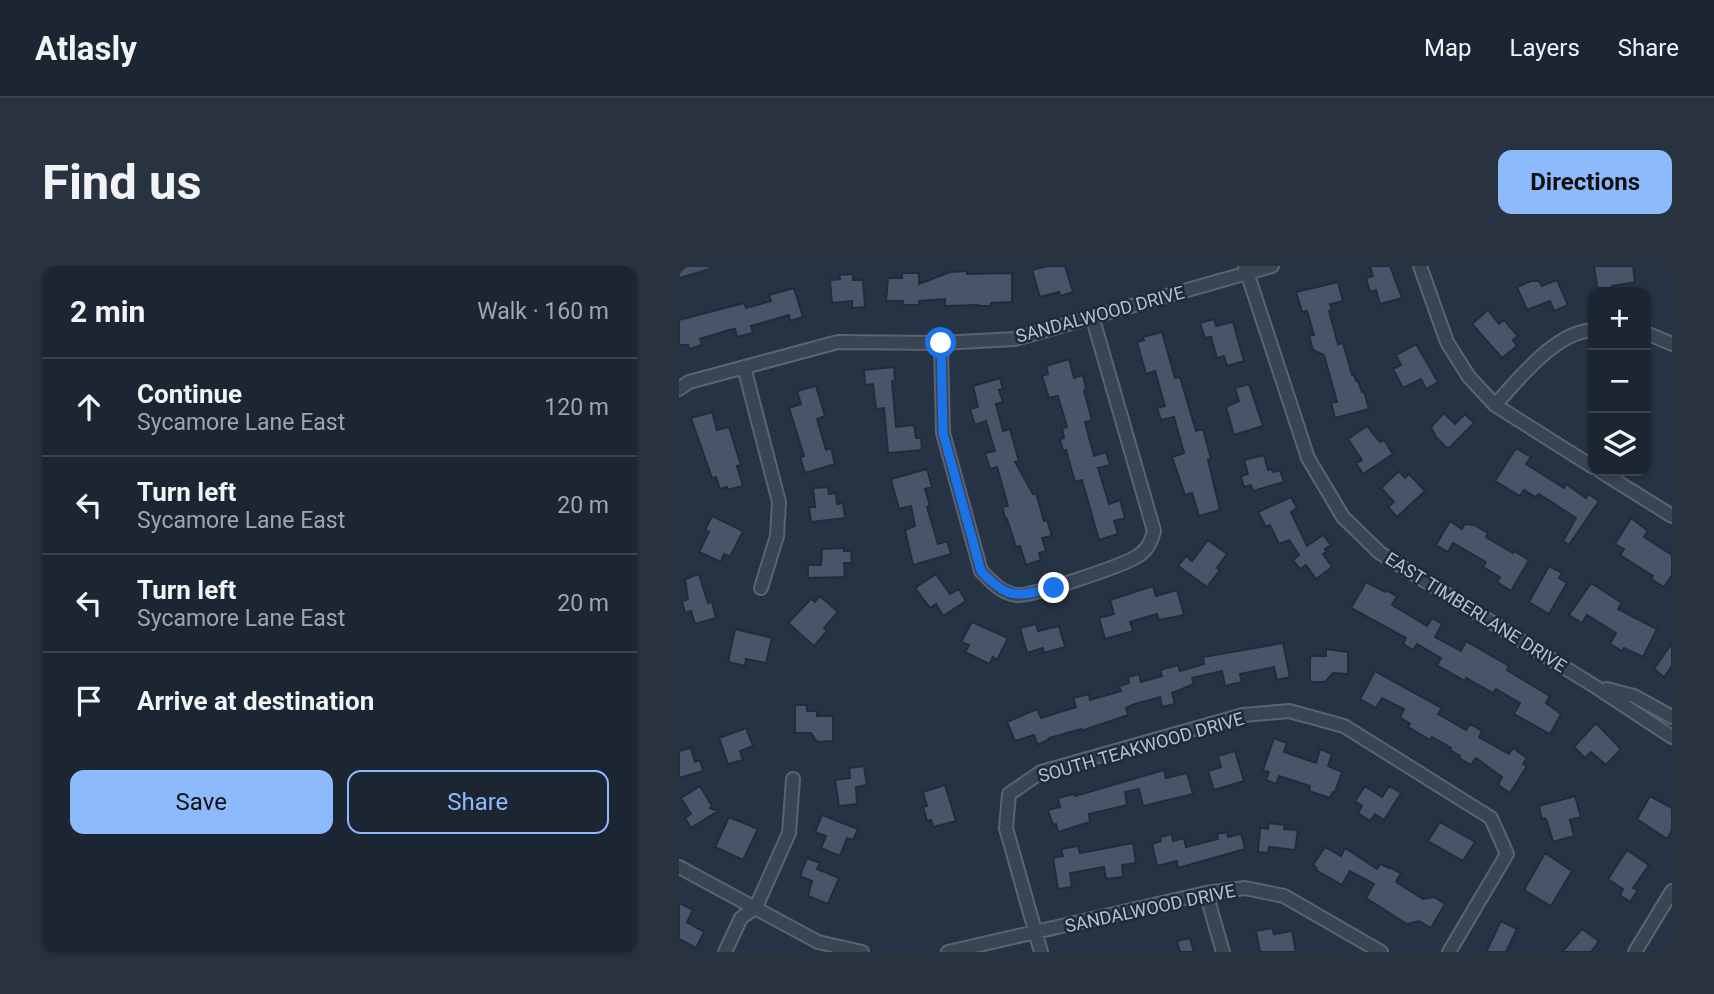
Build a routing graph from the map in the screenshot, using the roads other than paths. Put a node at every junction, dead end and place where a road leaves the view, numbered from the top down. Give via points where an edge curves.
1 (1272, 266) edge
2 (1420, 266) edge
3 (1246, 270) edge
4 (1093, 319) junction
5 (1588, 330) edge
6 (1651, 335) edge
7 (941, 343) junction
8 (1672, 344) edge
9 (744, 367) junction
10 (679, 388) edge
11 (1495, 405) junction
12 (1588, 464) edge
13 (1607, 476) edge
14 (1671, 515) edge
15 (761, 588) dead end
16 (1596, 687) junction
17 (1672, 717) edge
18 (1672, 737) edge
19 (793, 779) dead end
20 (679, 867) edge
21 (1672, 891) edge
22 (1206, 894) junction
23 (756, 907) junction
24 (1035, 933) junction
25 (725, 952) edge
26 (862, 952) edge
27 (948, 952) edge
28 (1041, 952) edge
29 (1223, 952) edge
30 (1381, 952) edge
31 (1449, 952) edge
32 (1635, 952) edge

1 - 3 street, SANDALWOOD DRIVE
2 - 11 street via 1447,342 1469,377
3 - 4 street, SANDALWOOD DRIVE
3 - 16 street, EAST TIMBERLANE DRIVE via 1308,458 1343,517 1380,554
4 - 7 street, SANDALWOOD DRIVE via 1015,339
4 - 7 street via 1154,531 1150,545 1138,557 1054,588 1018,595 997,588 981,571 943,433
5 - 11 street via 1539,358
6 - 8 street
7 - 9 street, SANDALWOOD DRIVE via 838,342
9 - 10 street, SANDALWOOD DRIVE
9 - 15 street via 779,502 777,536
11 - 12 street
13 - 14 street
16 - 17 street, EAST TIMBERLANE DRIVE via 1634,696
16 - 18 street, EAST TIMBERLANE DRIVE
19 - 23 street via 789,833
20 - 23 street
21 - 32 street
22 - 24 street, SANDALWOOD DRIVE
22 - 29 street
22 - 30 street, SANDALWOOD DRIVE via 1245,888 1284,896
23 - 25 street via 741,918
23 - 26 street via 818,942
24 - 27 street, SANDALWOOD DRIVE
24 - 28 street
24 - 31 street, SOUTH TEAKWOOD DRIVE via 1006,828 1009,794 1041,772 1243,715 1289,711 1344,726 1491,818 1507,854

